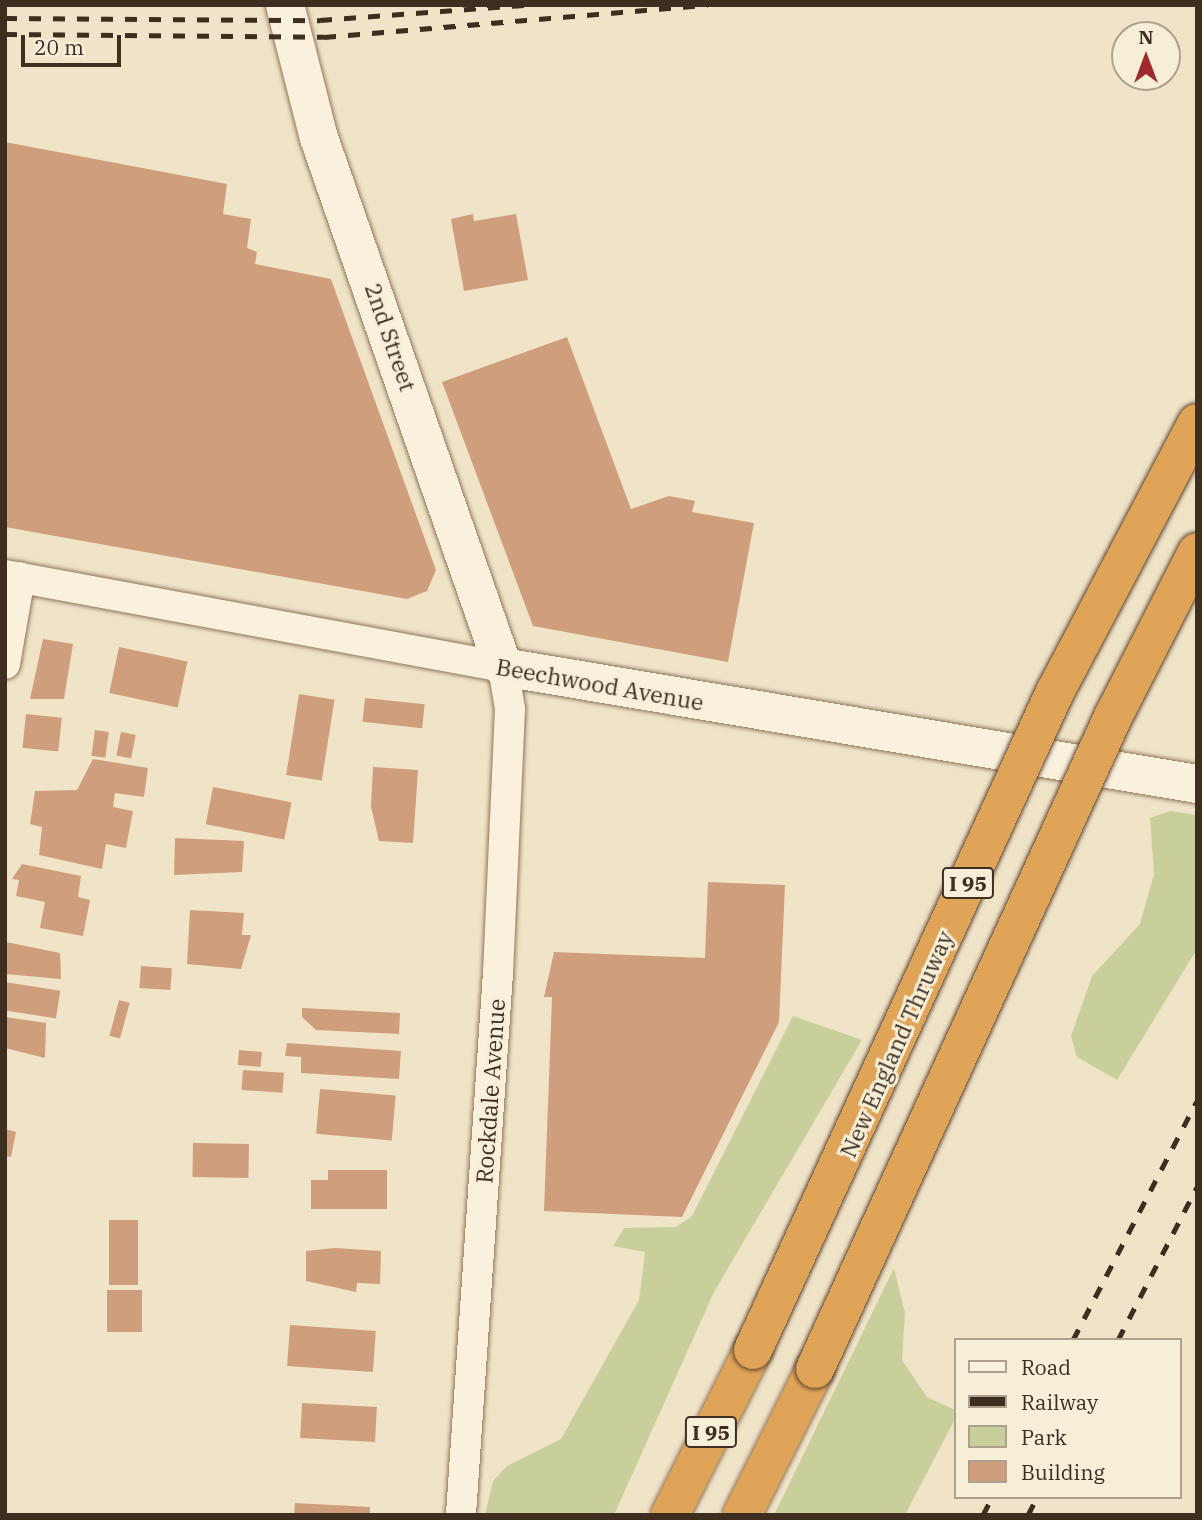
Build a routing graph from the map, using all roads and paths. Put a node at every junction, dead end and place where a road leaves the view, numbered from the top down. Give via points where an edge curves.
1 (285, 5) edge
2 (1197, 423) edge
3 (1197, 552) edge
4 (13, 576) edge
5 (5, 664) edge
6 (503, 667) junction
7 (1197, 784) edge
8 (461, 1515) edge
9 (670, 1515) edge
10 (743, 1515) edge

1 - 6 street, 2nd Street via 319,138
2 - 9 highway, New England Thruway / I 95, bridge via 1055,692 753,1350
3 - 10 highway, I 95, bridge via 1113,718 815,1369
4 - 5 street
4 - 6 street, Beechwood Avenue
6 - 7 street, Beechwood Avenue
6 - 8 street, Rockdale Avenue via 510,709 498,973

